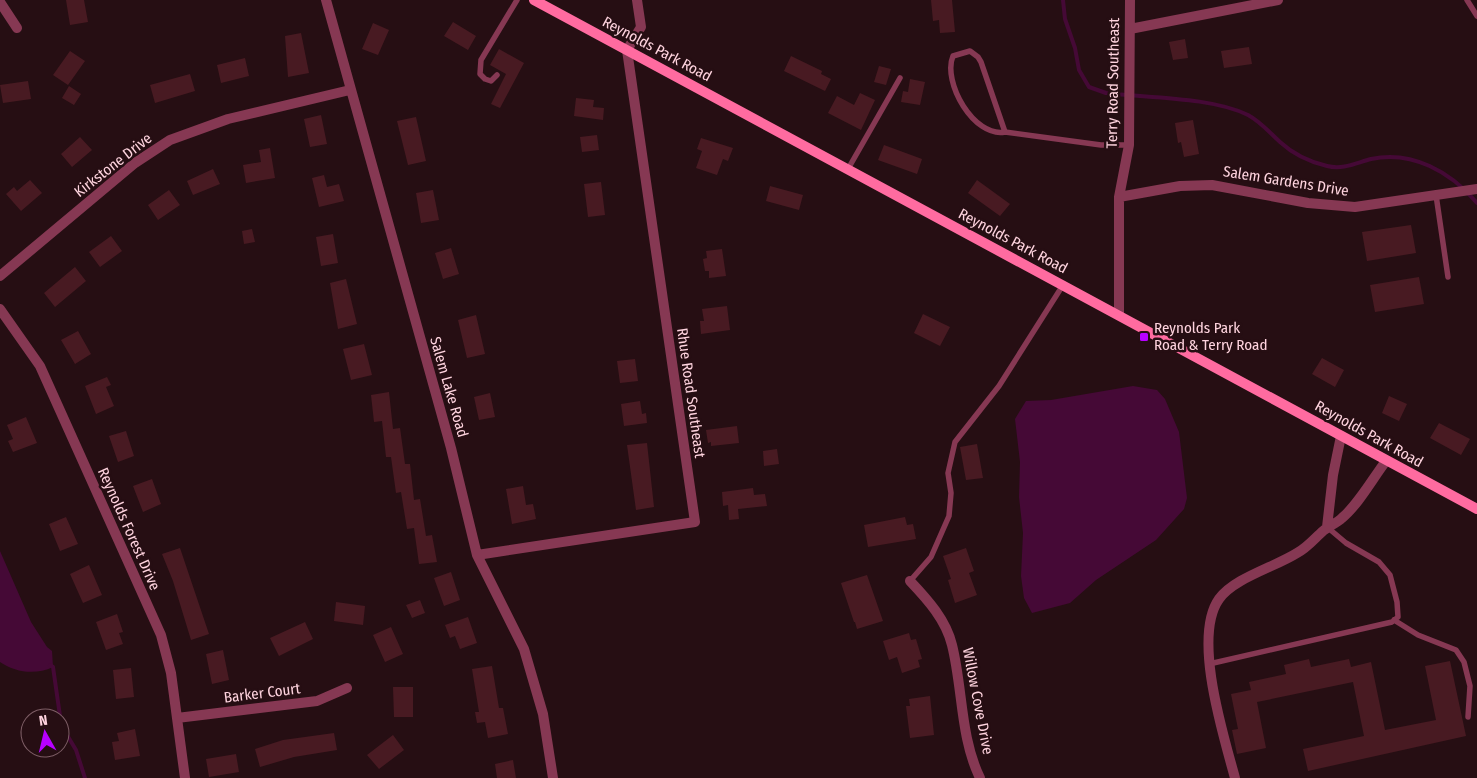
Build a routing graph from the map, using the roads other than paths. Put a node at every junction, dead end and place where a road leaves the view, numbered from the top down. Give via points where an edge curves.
1 (326, 0) edge
2 (517, 0) edge
3 (534, 0) edge
4 (637, 0) edge
5 (1130, 0) edge
6 (1278, 0) edge
7 (1467, 0) edge
8 (0, 2) edge
9 (1477, 16) edge
10 (17, 28) dead end
11 (1130, 29) junction
12 (627, 50) junction
13 (497, 75) dead end
14 (900, 78) dead end
15 (350, 90) junction
16 (1005, 132) junction
17 (1129, 145) junction
18 (848, 169) junction
19 (1477, 189) edge
20 (1436, 195) junction
21 (1119, 197) junction
22 (0, 276) edge
23 (1448, 277) dead end
24 (1063, 285) junction
25 (0, 309) edge
26 (1119, 315) junction
27 (1341, 436) junction
28 (1386, 460) junction
29 (1477, 510) edge
30 (1327, 527) junction
31 (477, 556) junction
32 (910, 581) joint
33 (1394, 620) junction
34 (1210, 664) junction
35 (347, 688) dead end
36 (1468, 717) dead end
37 (177, 718) junction
38 (185, 778) edge
39 (553, 778) edge
40 (980, 778) edge
41 (1235, 778) edge

1 - 15 street, Salem Lake Road
2 - 13 lane via 481,60 480,74 485,79 492,80
3 - 12 main road, Reynolds Park Road
4 - 12 street via 641,27
5 - 11 street, Terry Road Southeast
6 - 11 street
7 - 9 lane
8 - 10 street
11 - 17 street, Terry Road Southeast
12 - 18 main road, Reynolds Park Road
12 - 31 street, Rhue Road Southeast via 695,522
14 - 18 lane
15 - 22 street, Kirkstone Drive via 228,119 170,140 135,163
15 - 31 street, Salem Lake Road via 451,448
16 - 16 lane via 978,57 970,51 953,56 950,65 952,79 965,110 985,128 996,134
16 - 17 lane via 1101,145
17 - 21 street, Terry Road Southeast
18 - 24 main road, Reynolds Park Road
19 - 20 street, Salem Gardens Drive
20 - 21 street, Salem Gardens Drive via 1355,207 1308,203 1212,185 1180,186
20 - 23 lane
21 - 26 street, Terry Road Southeast
24 - 26 main road, Reynolds Park Road
24 - 32 lane via 1000,386 955,442 948,473 951,493 949,516 931,557
25 - 37 street, Reynolds Forest Drive via 40,366 160,635 171,673
26 - 27 main road, Reynolds Park Road
27 - 28 main road, Reynolds Park Road
27 - 30 street
28 - 29 main road, Reynolds Park Road
28 - 30 street via 1343,518
30 - 33 lane via 1379,562 1390,575 1397,602 1398,617
30 - 34 street via 1299,553 1221,597 1210,627
31 - 39 street, Salem Lake Road via 524,649 543,714
32 - 40 street, Willow Cove Drive via 936,609 952,644 965,727
33 - 34 lane
33 - 36 lane via 1418,635 1456,650 1464,662 1470,686
34 - 41 street via 1221,726
35 - 37 street, Barker Court via 317,701
37 - 38 street, Reynolds Forest Drive

